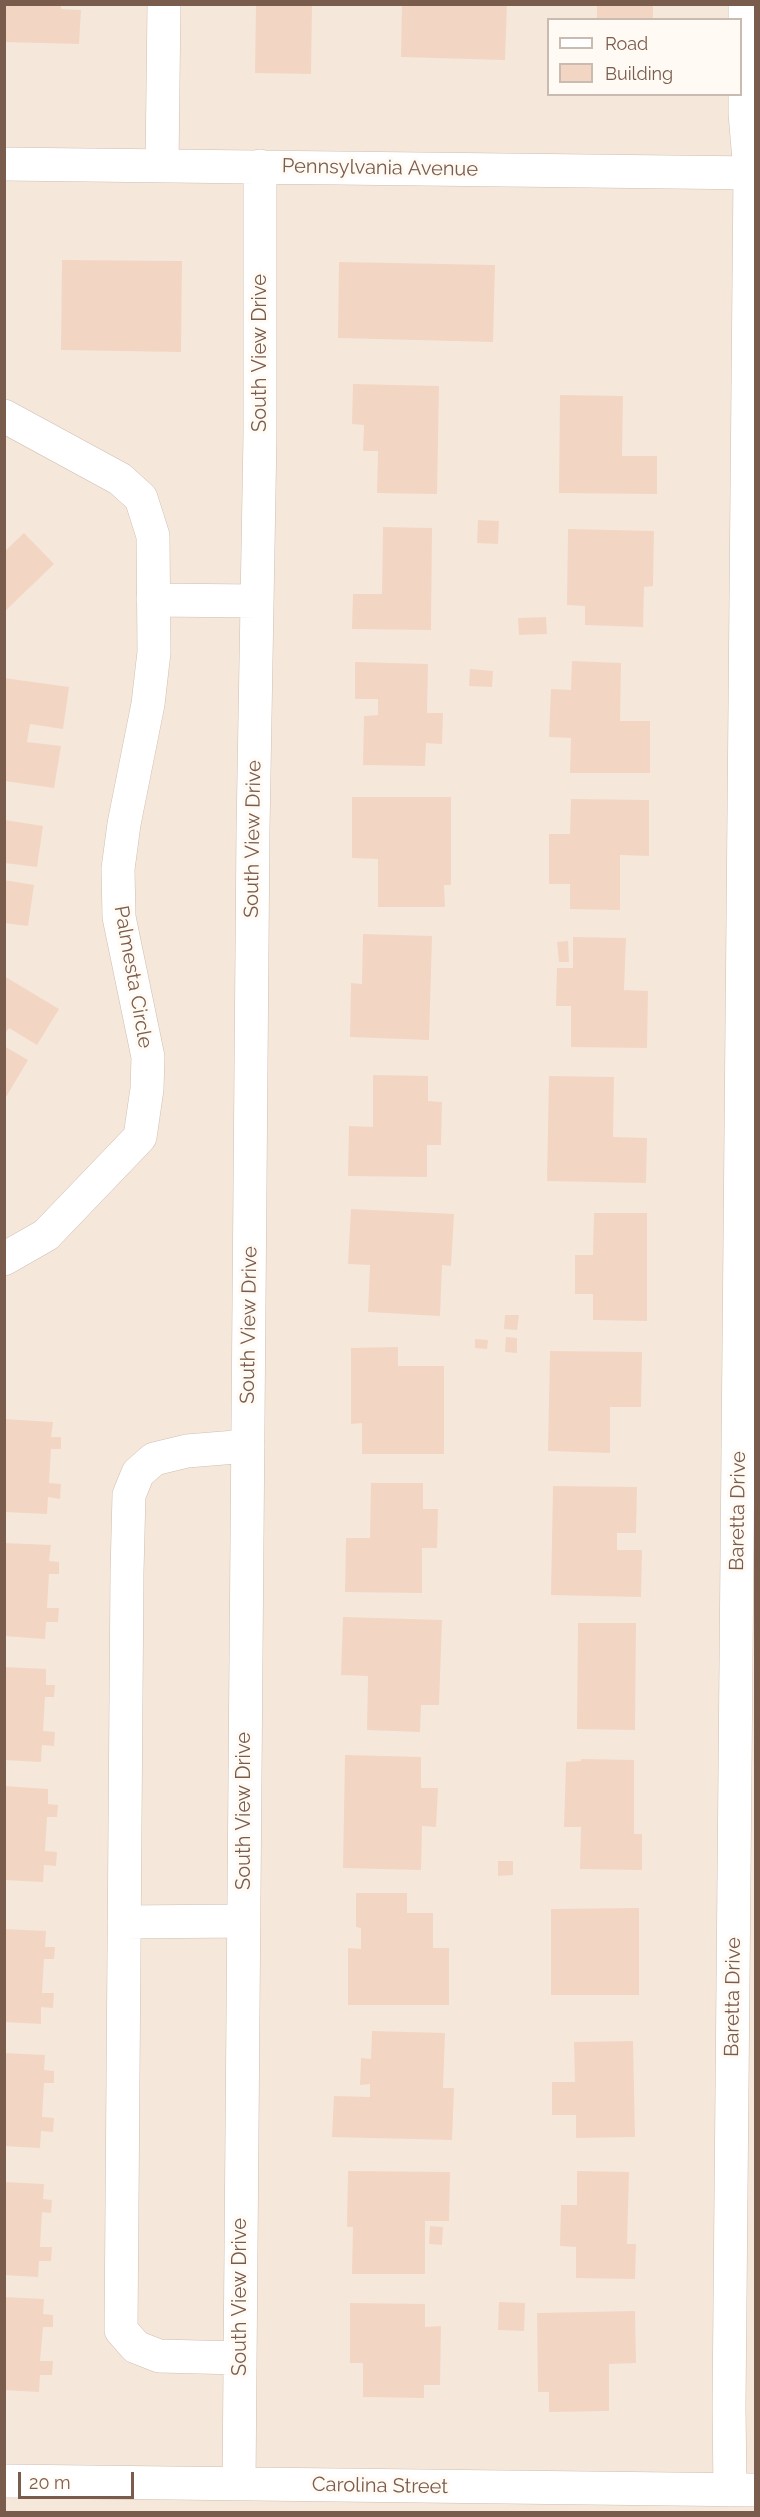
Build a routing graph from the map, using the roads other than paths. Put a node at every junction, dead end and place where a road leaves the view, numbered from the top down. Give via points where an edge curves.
1 (164, 4) edge
2 (745, 4) edge
3 (4, 164) edge
4 (162, 166) junction
5 (260, 166) junction
6 (753, 172) edge
7 (4, 416) edge
8 (153, 600) junction
9 (257, 601) junction
10 (4, 1259) edge
11 (248, 1446) junction
12 (124, 1922) junction
13 (243, 1922) junction
14 (240, 2358) junction
15 (4, 2481) edge
16 (239, 2484) junction
17 (743, 2490) edge

1 - 4 street
2 - 6 street, Baretta Drive via 745,113
3 - 4 street, Pennsylvania Avenue
4 - 5 street, Pennsylvania Avenue
5 - 6 street, Pennsylvania Avenue
5 - 9 street, South View Drive
6 - 17 street, Baretta Drive via 729,2407
7 - 8 street, Palmesta Circle via 120,479 141,498 153,536
8 - 9 street
8 - 10 street, Palmesta Circle via 154,652 148,704 118,869 118,916 148,1058 140,1137 46,1235
9 - 11 street, South View Drive
11 - 12 street via 187,1451 154,1459 138,1473 129,1495
11 - 13 street, South View Drive
12 - 13 street
12 - 14 street via 121,2330 136,2347 159,2356
13 - 14 street, South View Drive
14 - 16 street, South View Drive
15 - 16 street, Carolina Street
16 - 17 street, Carolina Street

